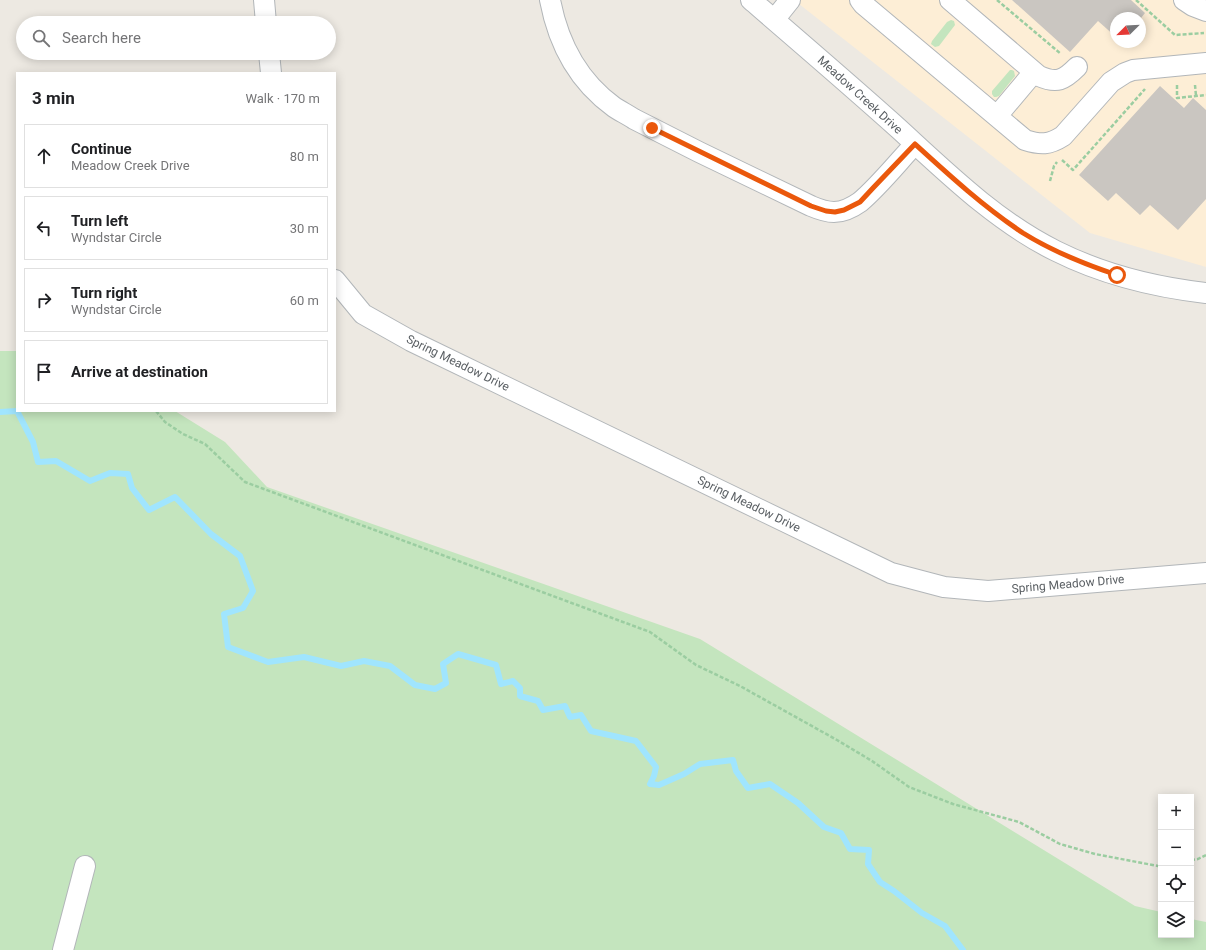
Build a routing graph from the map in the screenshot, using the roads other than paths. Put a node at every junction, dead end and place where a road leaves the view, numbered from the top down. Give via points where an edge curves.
1 (264, 0) edge
2 (550, 0) edge
3 (751, 0) edge
4 (790, 0) edge
5 (860, 0) edge
6 (950, 0) edge
7 (1184, 0) edge
8 (1206, 11) edge
9 (265, 16) edge
10 (774, 20) junction
11 (270, 60) edge
12 (1071, 62) road end
13 (1206, 63) edge
14 (271, 72) edge
15 (1034, 72) junction
16 (997, 116) junction
17 (915, 144) junction
18 (336, 281) edge
19 (1206, 293) edge
20 (1206, 573) edge
21 (85, 866) dead end
22 (62, 950) edge

1 - 9 street
2 - 17 street via 555,23 572,60 580,74 602,97 652,128 811,206 835,212 860,202
3 - 10 street, Meadow Creek Drive
4 - 10 street
5 - 16 street
6 - 15 street
7 - 8 street
10 - 17 street, Meadow Creek Drive
11 - 14 street
12 - 15 street via 1070,74 1063,79 1055,81
13 - 16 street via 1125,72 1111,82 1063,136 1044,144 1025,140
15 - 16 street
17 - 19 street, Meadow Creek Drive via 986,206 1055,251 1087,265 1146,284
18 - 20 street, Spring Meadow Drive via 363,314 411,341 891,572 944,587 988,591
21 - 22 street

